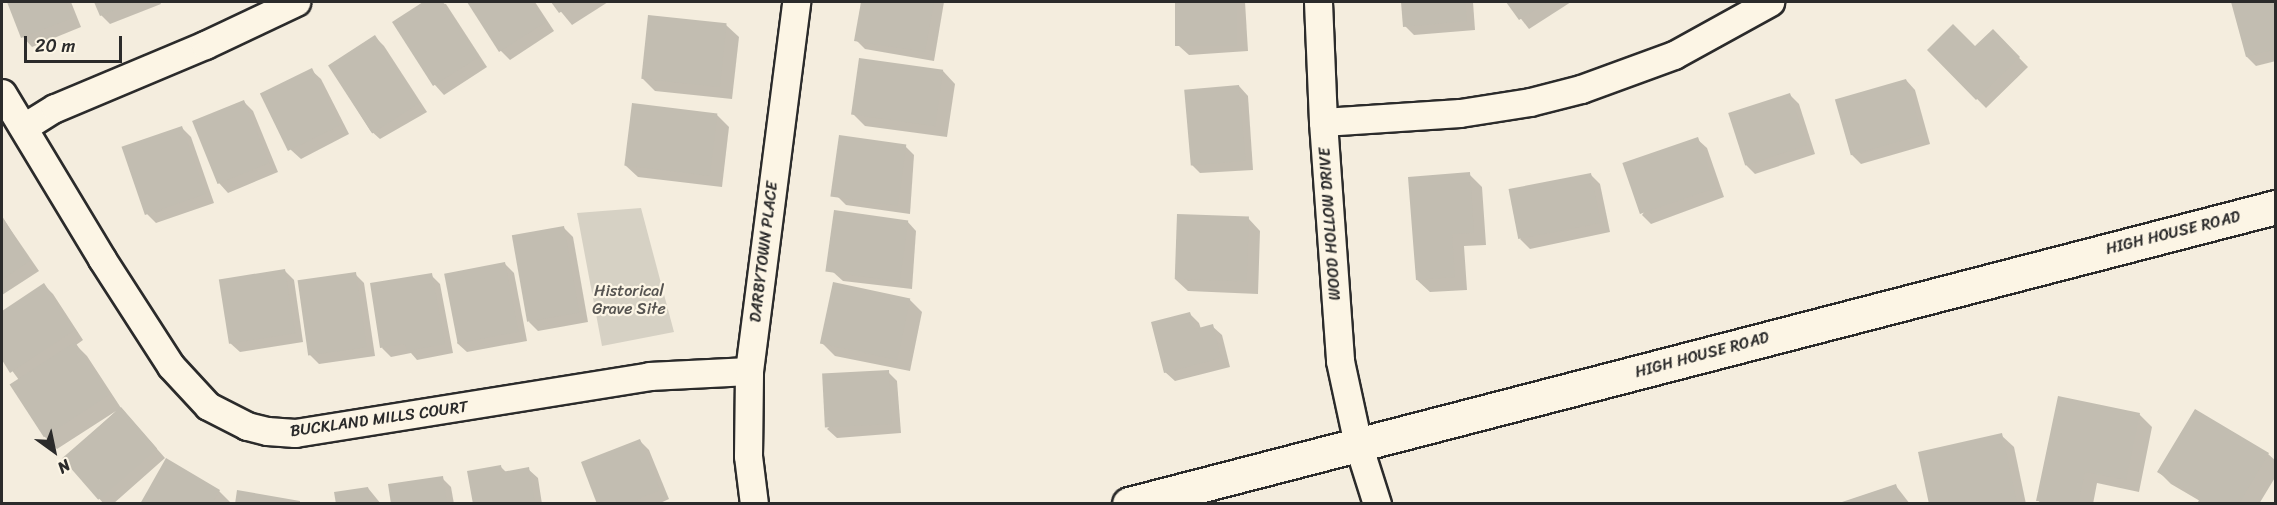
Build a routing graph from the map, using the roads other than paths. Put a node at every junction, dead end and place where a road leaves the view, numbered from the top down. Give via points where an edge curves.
1 (296, 2) edge
2 (796, 2) edge
3 (1318, 2) edge
4 (1770, 2) edge
5 (2, 93) edge
6 (1323, 122) junction
7 (24, 127) junction
8 (2276, 207) edge
9 (749, 372) junction
10 (1358, 444) junction
11 (754, 504) edge
12 (1129, 504) edge
13 (1377, 504) edge

1 - 7 street via 55,108
2 - 9 street, DARBYTOWN PLACE
3 - 6 street, WOOD HOLLOW DRIVE
4 - 6 street via 1674,55 1581,89 1460,113
5 - 7 street, BUCKLAND MILLS COURT
6 - 10 street, WOOD HOLLOW DRIVE via 1340,362
7 - 9 street, BUCKLAND MILLS COURT via 171,366 208,406 247,426 295,434 649,376
8 - 10 main road, HIGH HOUSE ROAD
9 - 11 street, DARBYTOWN PLACE via 748,456
10 - 12 main road, HIGH HOUSE ROAD
10 - 13 street, WOOD HOLLOW DRIVE

